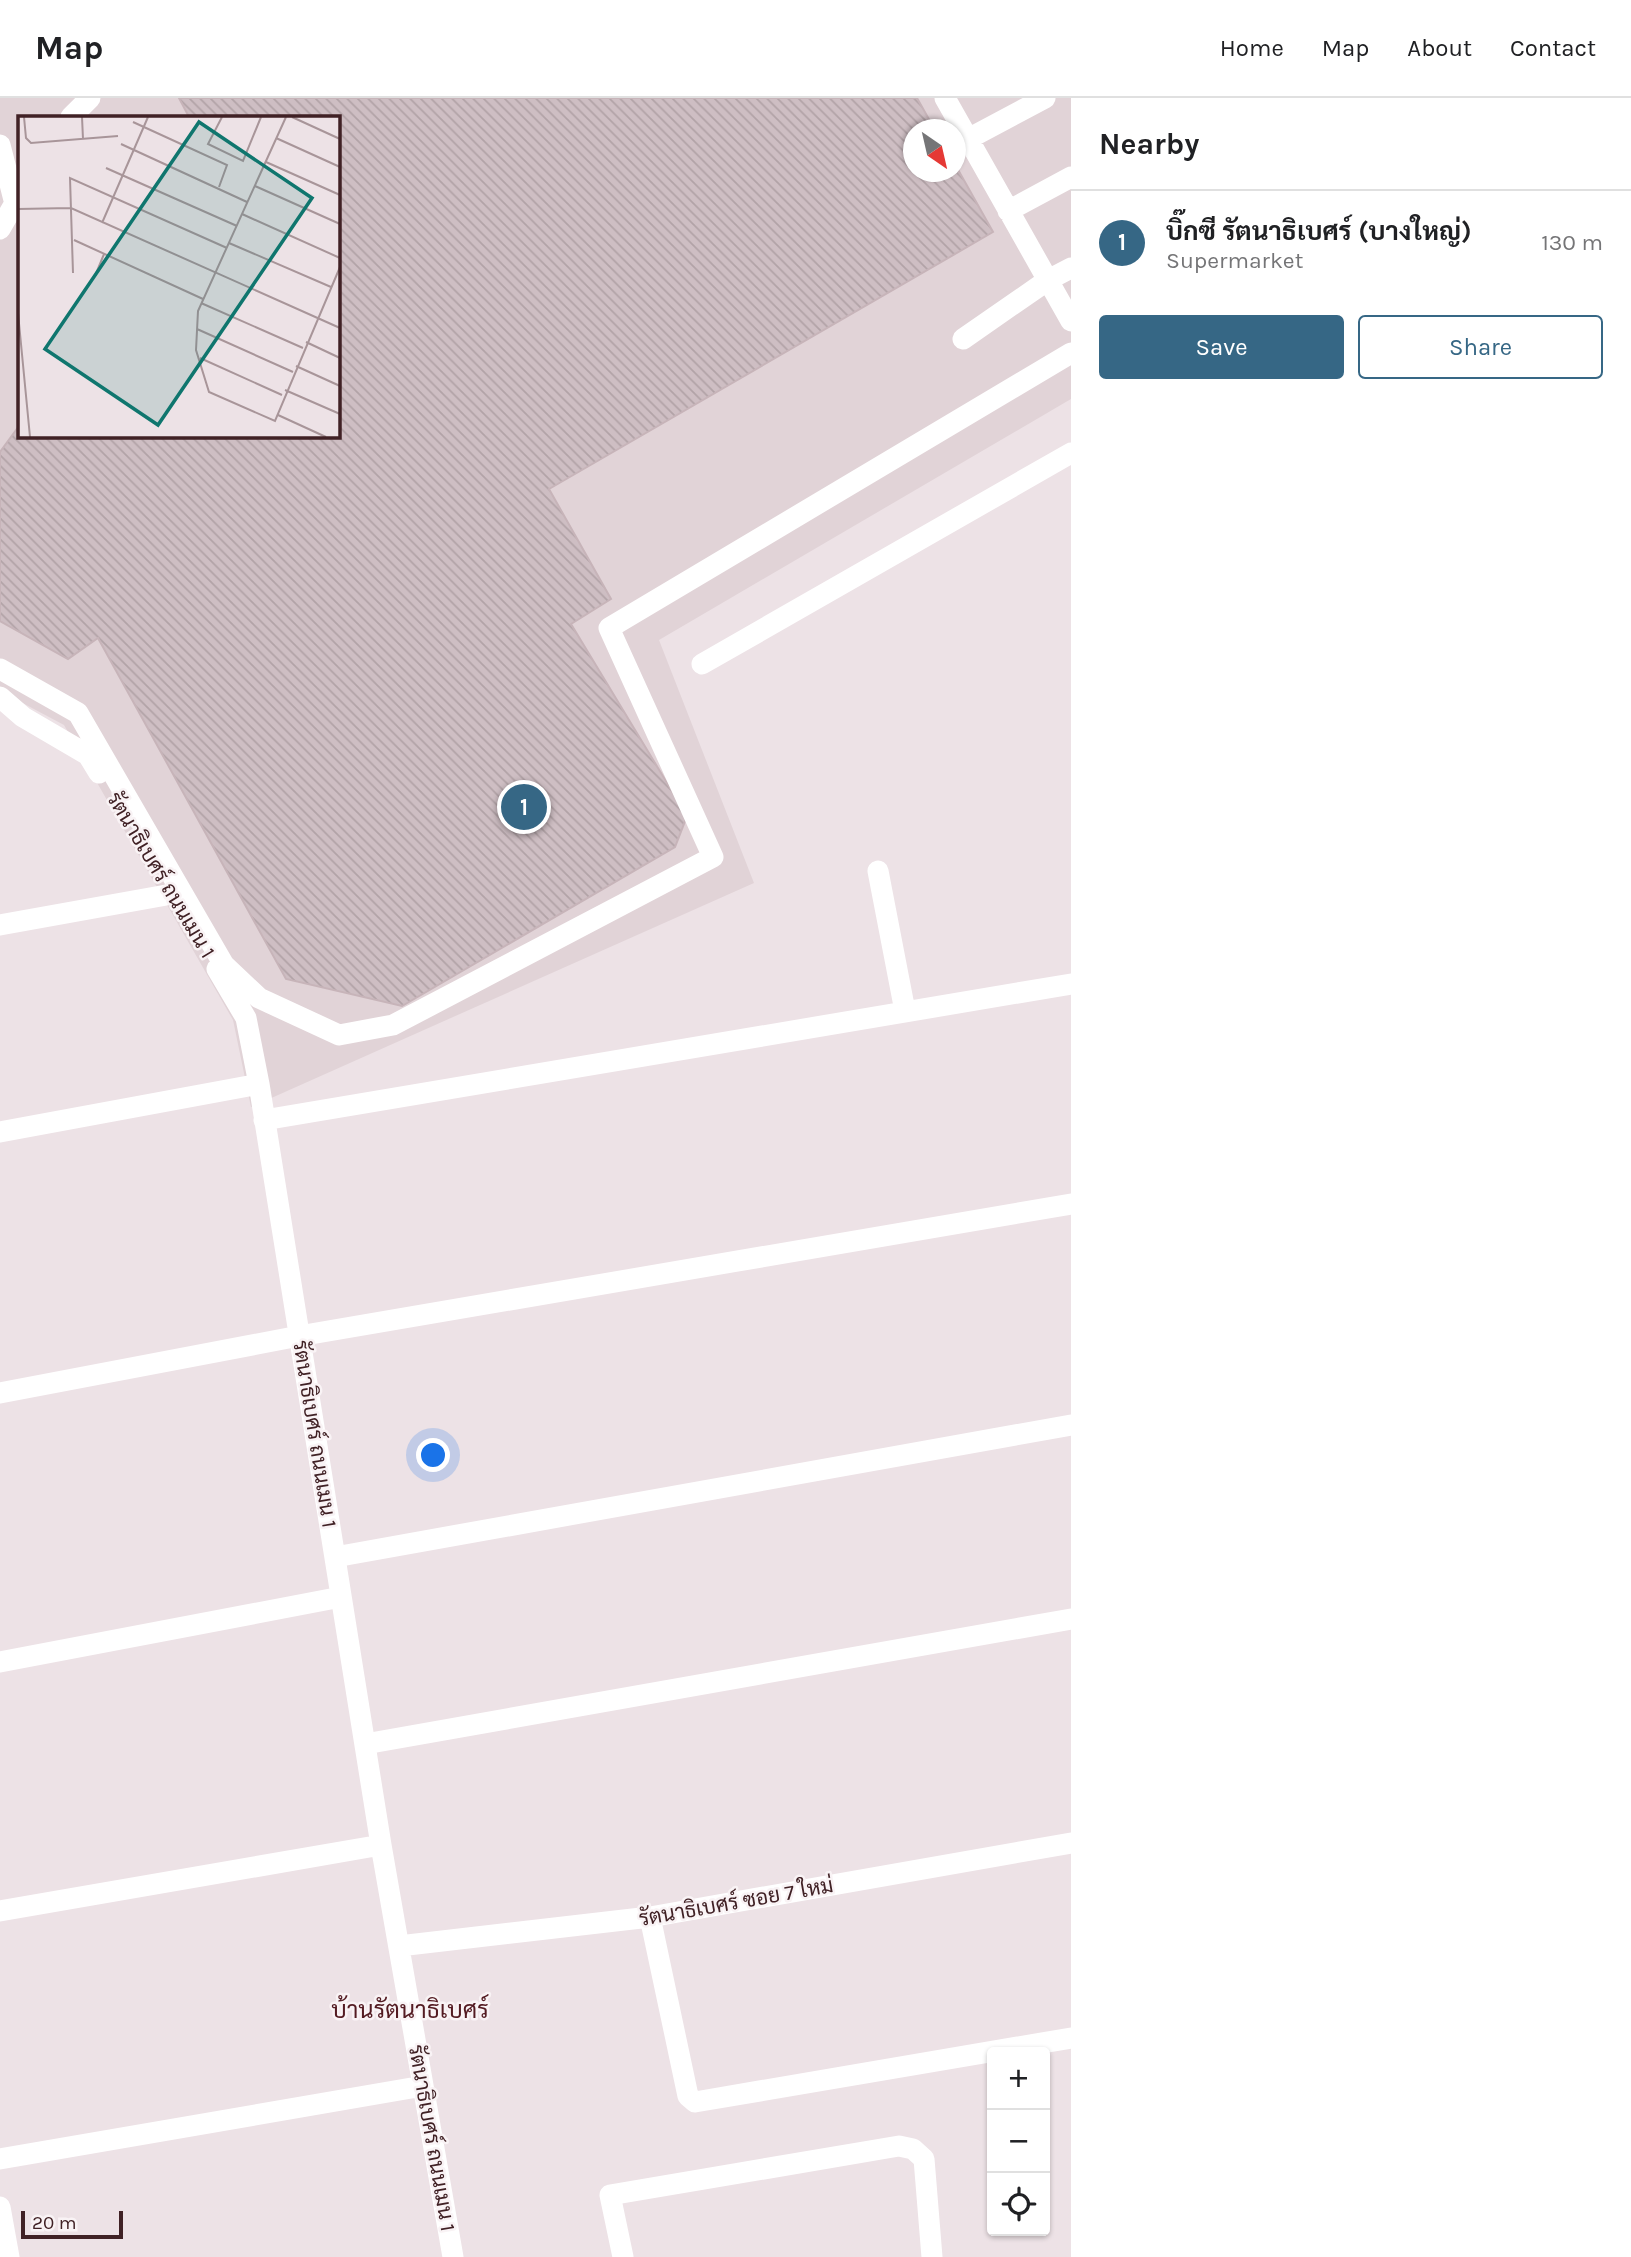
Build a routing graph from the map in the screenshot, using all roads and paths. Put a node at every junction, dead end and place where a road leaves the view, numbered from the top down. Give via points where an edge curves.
1 (90, 98) edge
2 (945, 98) edge
3 (1045, 98) edge
4 (72, 116) edge
5 (968, 139) junction
6 (0, 145) edge
7 (1071, 177) edge
8 (17, 200) edge
9 (1008, 211) junction
10 (0, 229) edge
11 (1071, 268) edge
12 (1048, 280) junction
13 (1071, 321) edge
14 (963, 339) dead end
15 (1071, 353) edge
16 (1071, 453) edge
17 (702, 664) dead end
18 (0, 669) edge
19 (0, 697) edge
20 (23, 717) junction
21 (0, 721) edge
22 (878, 871) dead end
23 (172, 894) junction
24 (0, 925) edge
25 (1071, 984) edge
26 (905, 1011) junction
27 (259, 1084) junction
28 (264, 1120) junction
29 (0, 1132) edge
30 (1071, 1204) edge
31 (299, 1336) junction
32 (0, 1393) edge
33 (1071, 1425) edge
34 (335, 1558) junction
35 (341, 1597) junction
36 (1071, 1619) edge
37 (0, 1662) edge
38 (365, 1744) junction
39 (1071, 1843) edge
40 (381, 1845) junction
41 (0, 1911) edge
42 (650, 1917) junction
43 (399, 1946) junction
44 (1071, 2038) edge
45 (423, 2086) junction
46 (0, 2159) edge
47 (0, 2207) edge
48 (9, 2257) edge
49 (453, 2257) edge
50 (623, 2257) edge
51 (932, 2257) edge

1 - 4 street
2 - 5 street
3 - 5 street
5 - 9 street
6 - 8 street
7 - 9 street
8 - 10 street
9 - 12 street
11 - 12 street
12 - 13 street
12 - 14 street
15 - 18 street via 609,628 713,857 393,1025 339,1035 259,998 224,965 78,713
16 - 17 street
19 - 20 street, รัตนาธิเบศร์ ถนนเมน 1
20 - 21 street
20 - 23 street, รัตนาธิเบศร์ ถนนเมน 1 via 88,755
22 - 26 street
23 - 24 street
23 - 27 street, รัตนาธิเบศร์ ถนนเมน 1 via 246,1018
25 - 26 street
26 - 28 street
27 - 28 street, รัตนาธิเบศร์ ถนนเมน 1
27 - 29 street
28 - 31 street, รัตนาธิเบศร์ ถนนเมน 1
30 - 31 street
31 - 32 street
31 - 34 street, รัตนาธิเบศร์ ถนนเมน 1
33 - 34 street
34 - 35 street, รัตนาธิเบศร์ ถนนเมน 1
35 - 37 street
35 - 38 street, รัตนาธิเบศร์ ถนนเมน 1
36 - 38 street
38 - 40 street, รัตนาธิเบศร์ ถนนเมน 1
39 - 42 street, รัตนาธิเบศร์ ซอย 7 ใหม่
40 - 41 street
40 - 43 street, รัตนาธิเบศร์ ถนนเมน 1
42 - 43 street, รัตนาธิเบศร์ ซอย 7 ใหม่
42 - 44 street via 688,2096 695,2102
43 - 45 street, รัตนาธิเบศร์ ถนนเมน 1
45 - 46 street
45 - 49 street, รัตนาธิเบศร์ ถนนเมน 1
47 - 48 street
50 - 51 street via 610,2195 899,2146 913,2149 924,2159

